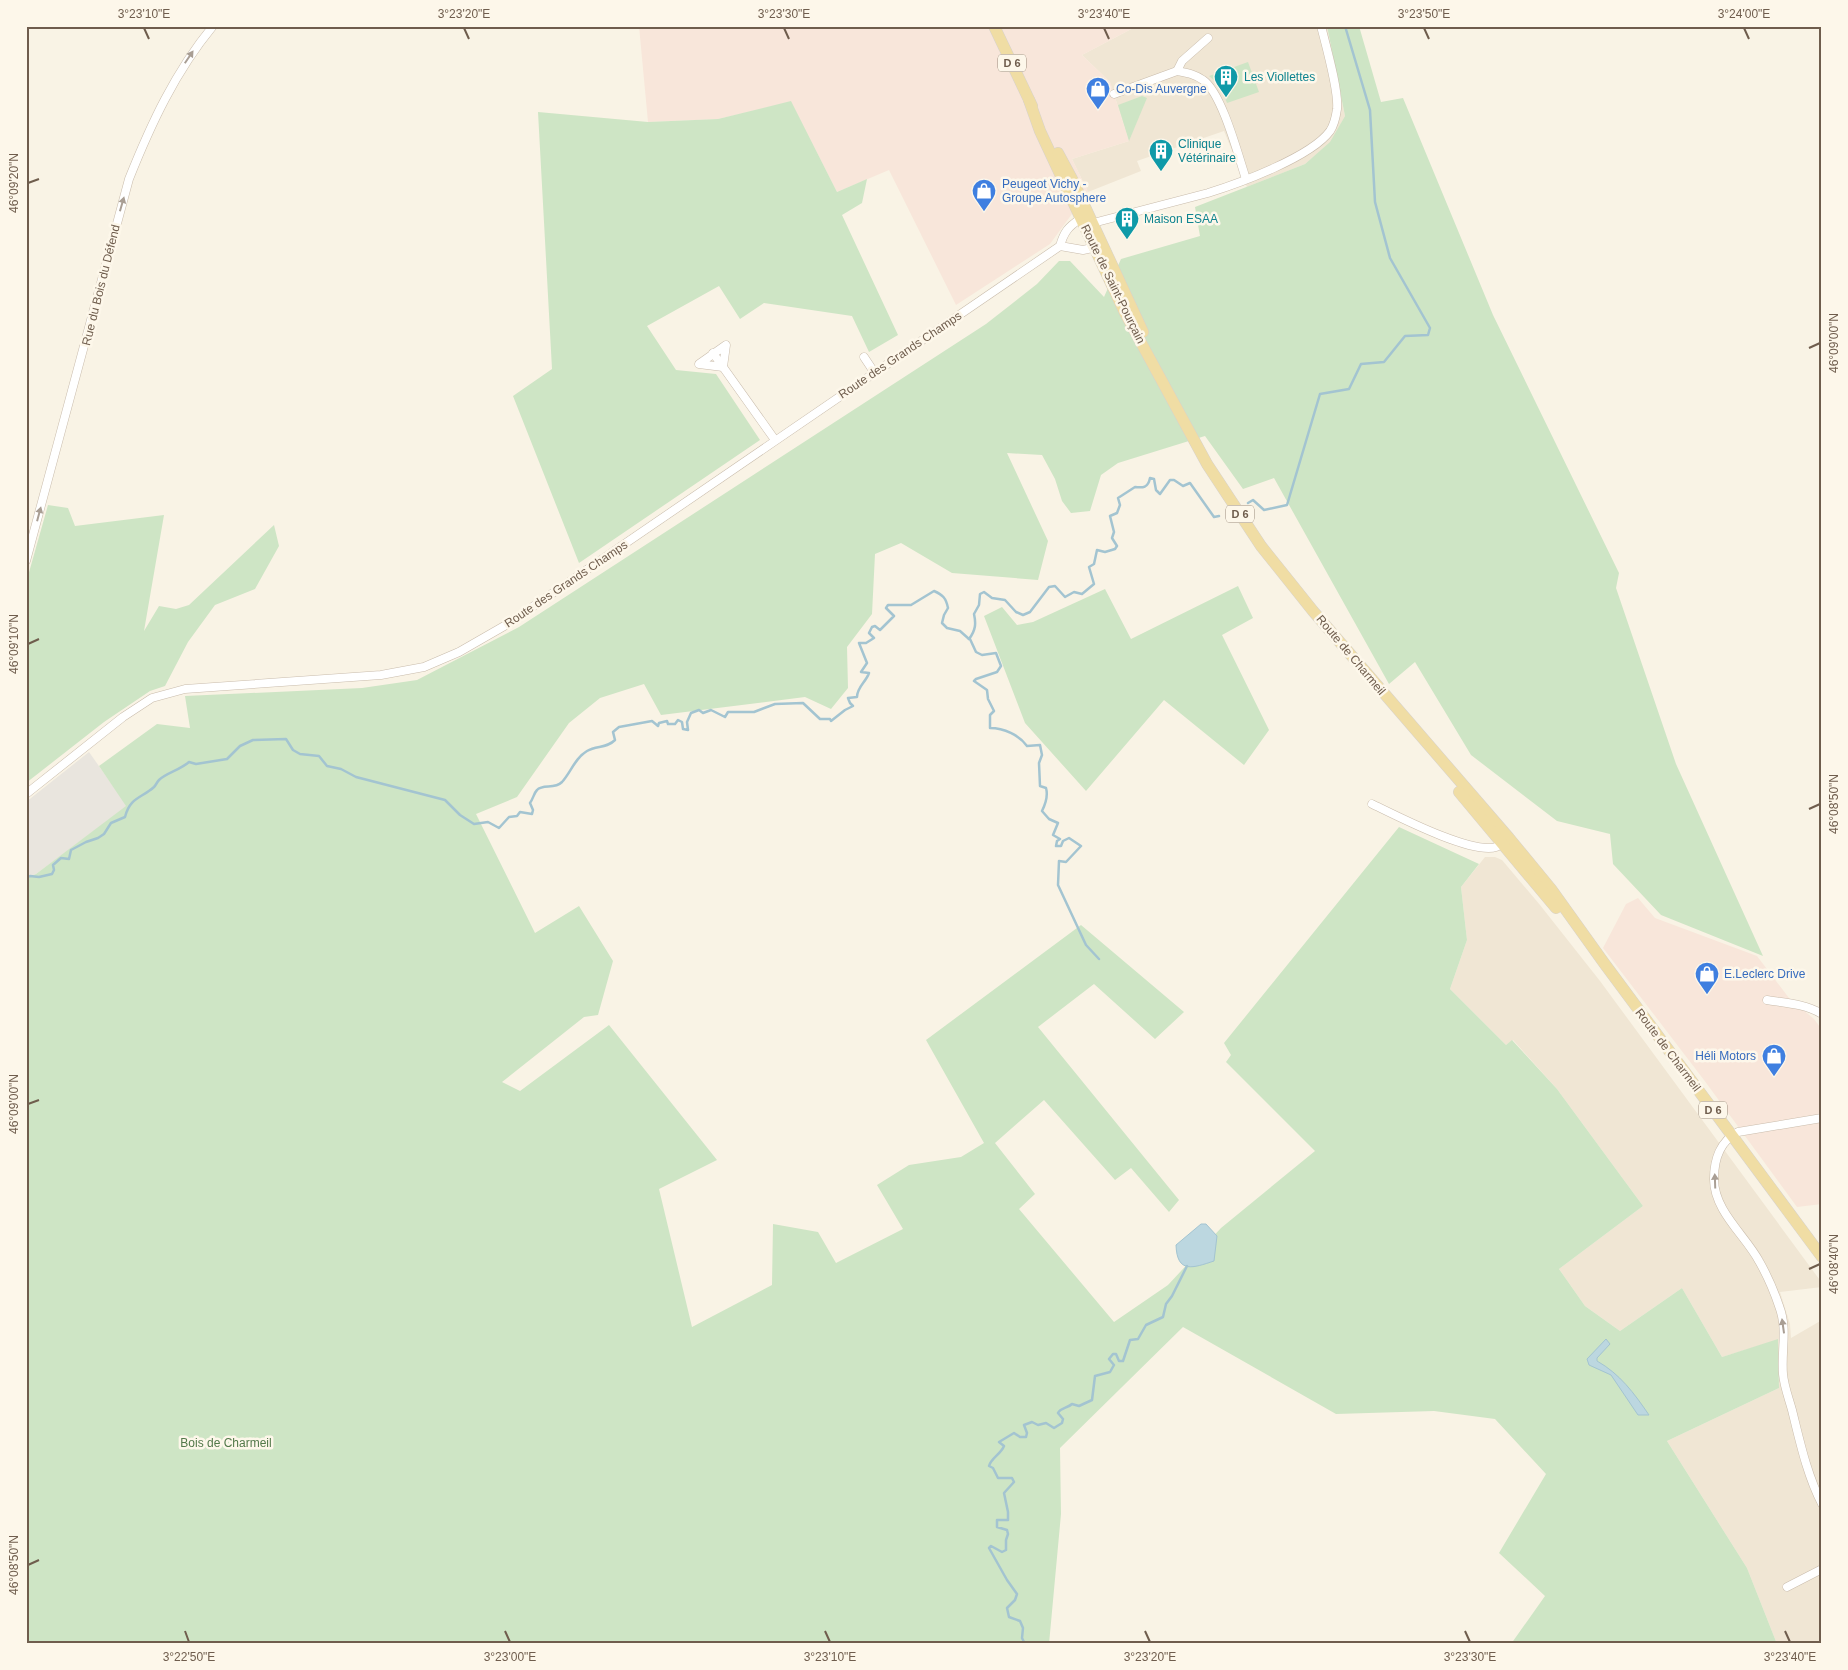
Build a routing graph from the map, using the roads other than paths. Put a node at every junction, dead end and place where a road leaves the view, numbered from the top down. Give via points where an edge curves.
1 (213, 26) edge
2 (994, 26) edge
3 (1321, 26) edge
4 (1208, 38) dead end
5 (1177, 71) junction
6 (1114, 94) dead end
7 (1030, 100) junction
8 (1246, 178) junction
9 (1080, 219) junction
10 (1093, 223) junction
11 (1060, 246) junction
12 (1099, 247) junction
13 (713, 353) junction
14 (864, 357) dead end
15 (723, 367) junction
16 (874, 372) junction
17 (775, 440) junction
18 (26, 561) edge
19 (1313, 611) joint
20 (26, 794) edge
21 (1372, 804) dead end
22 (1505, 840) junction
23 (1767, 1000) dead end
24 (1822, 1014) edge
25 (1822, 1118) edge
26 (1732, 1135) junction
27 (1822, 1257) edge
28 (1822, 1504) edge
29 (1822, 1569) edge
30 (1787, 1587) dead end

18 -> 1 street, Rue du Bois du Défend via 129,179 177,75
2 - 7 main road, Route de Saint-Pourçain / D 6
3 - 8 street via 1338,107 1331,129 1321,141 1291,160
4 - 5 street via 1182,61
5 - 6 street
5 - 8 street via 1204,80 1218,97
7 - 9 main road, Route de Saint-Pourçain / D 6
7 - 10 main road, Route de Saint-Pourçain / D 6
8 - 10 street via 1208,193
9 - 10 street
9 - 11 street, Route des Grands Champs via 1064,233
9 - 12 main road, Route de Saint-Pourçain / D 6
10 - 12 main road, Route de Saint-Pourçain / D 6
11 - 12 street via 1083,250
11 - 16 street, Route des Grands Champs
12 - 19 main road, Route de Saint-Pourçain / D 6 via 1125,313 1207,464 1261,546
13 - 15 street
13 - 15 street via 726,345
13 - 15 street via 699,364
14 - 16 street
15 - 17 street
16 - 17 street, Route des Grands Champs
17 - 20 street, Route des Grands Champs via 506,625 459,652 424,666 381,675 185,690 152,698
19 - 22 main road, Route de Charmeil / D 6 via 1388,699 1429,755
21 - 22 street via 1452,840 1495,847
22 - 26 main road, Route de Charmeil / D 6 via 1604,963
23 - 24 street via 1812,1008
25 - 26 street
26 - 27 main road, Route de Charmeil / D 6
28 -> 26 street via 1800,1443 1783,1374 1785,1329 1780,1307 1759,1261 1724,1212 1717,1196 1714,1180 1718,1153
29 - 30 street

